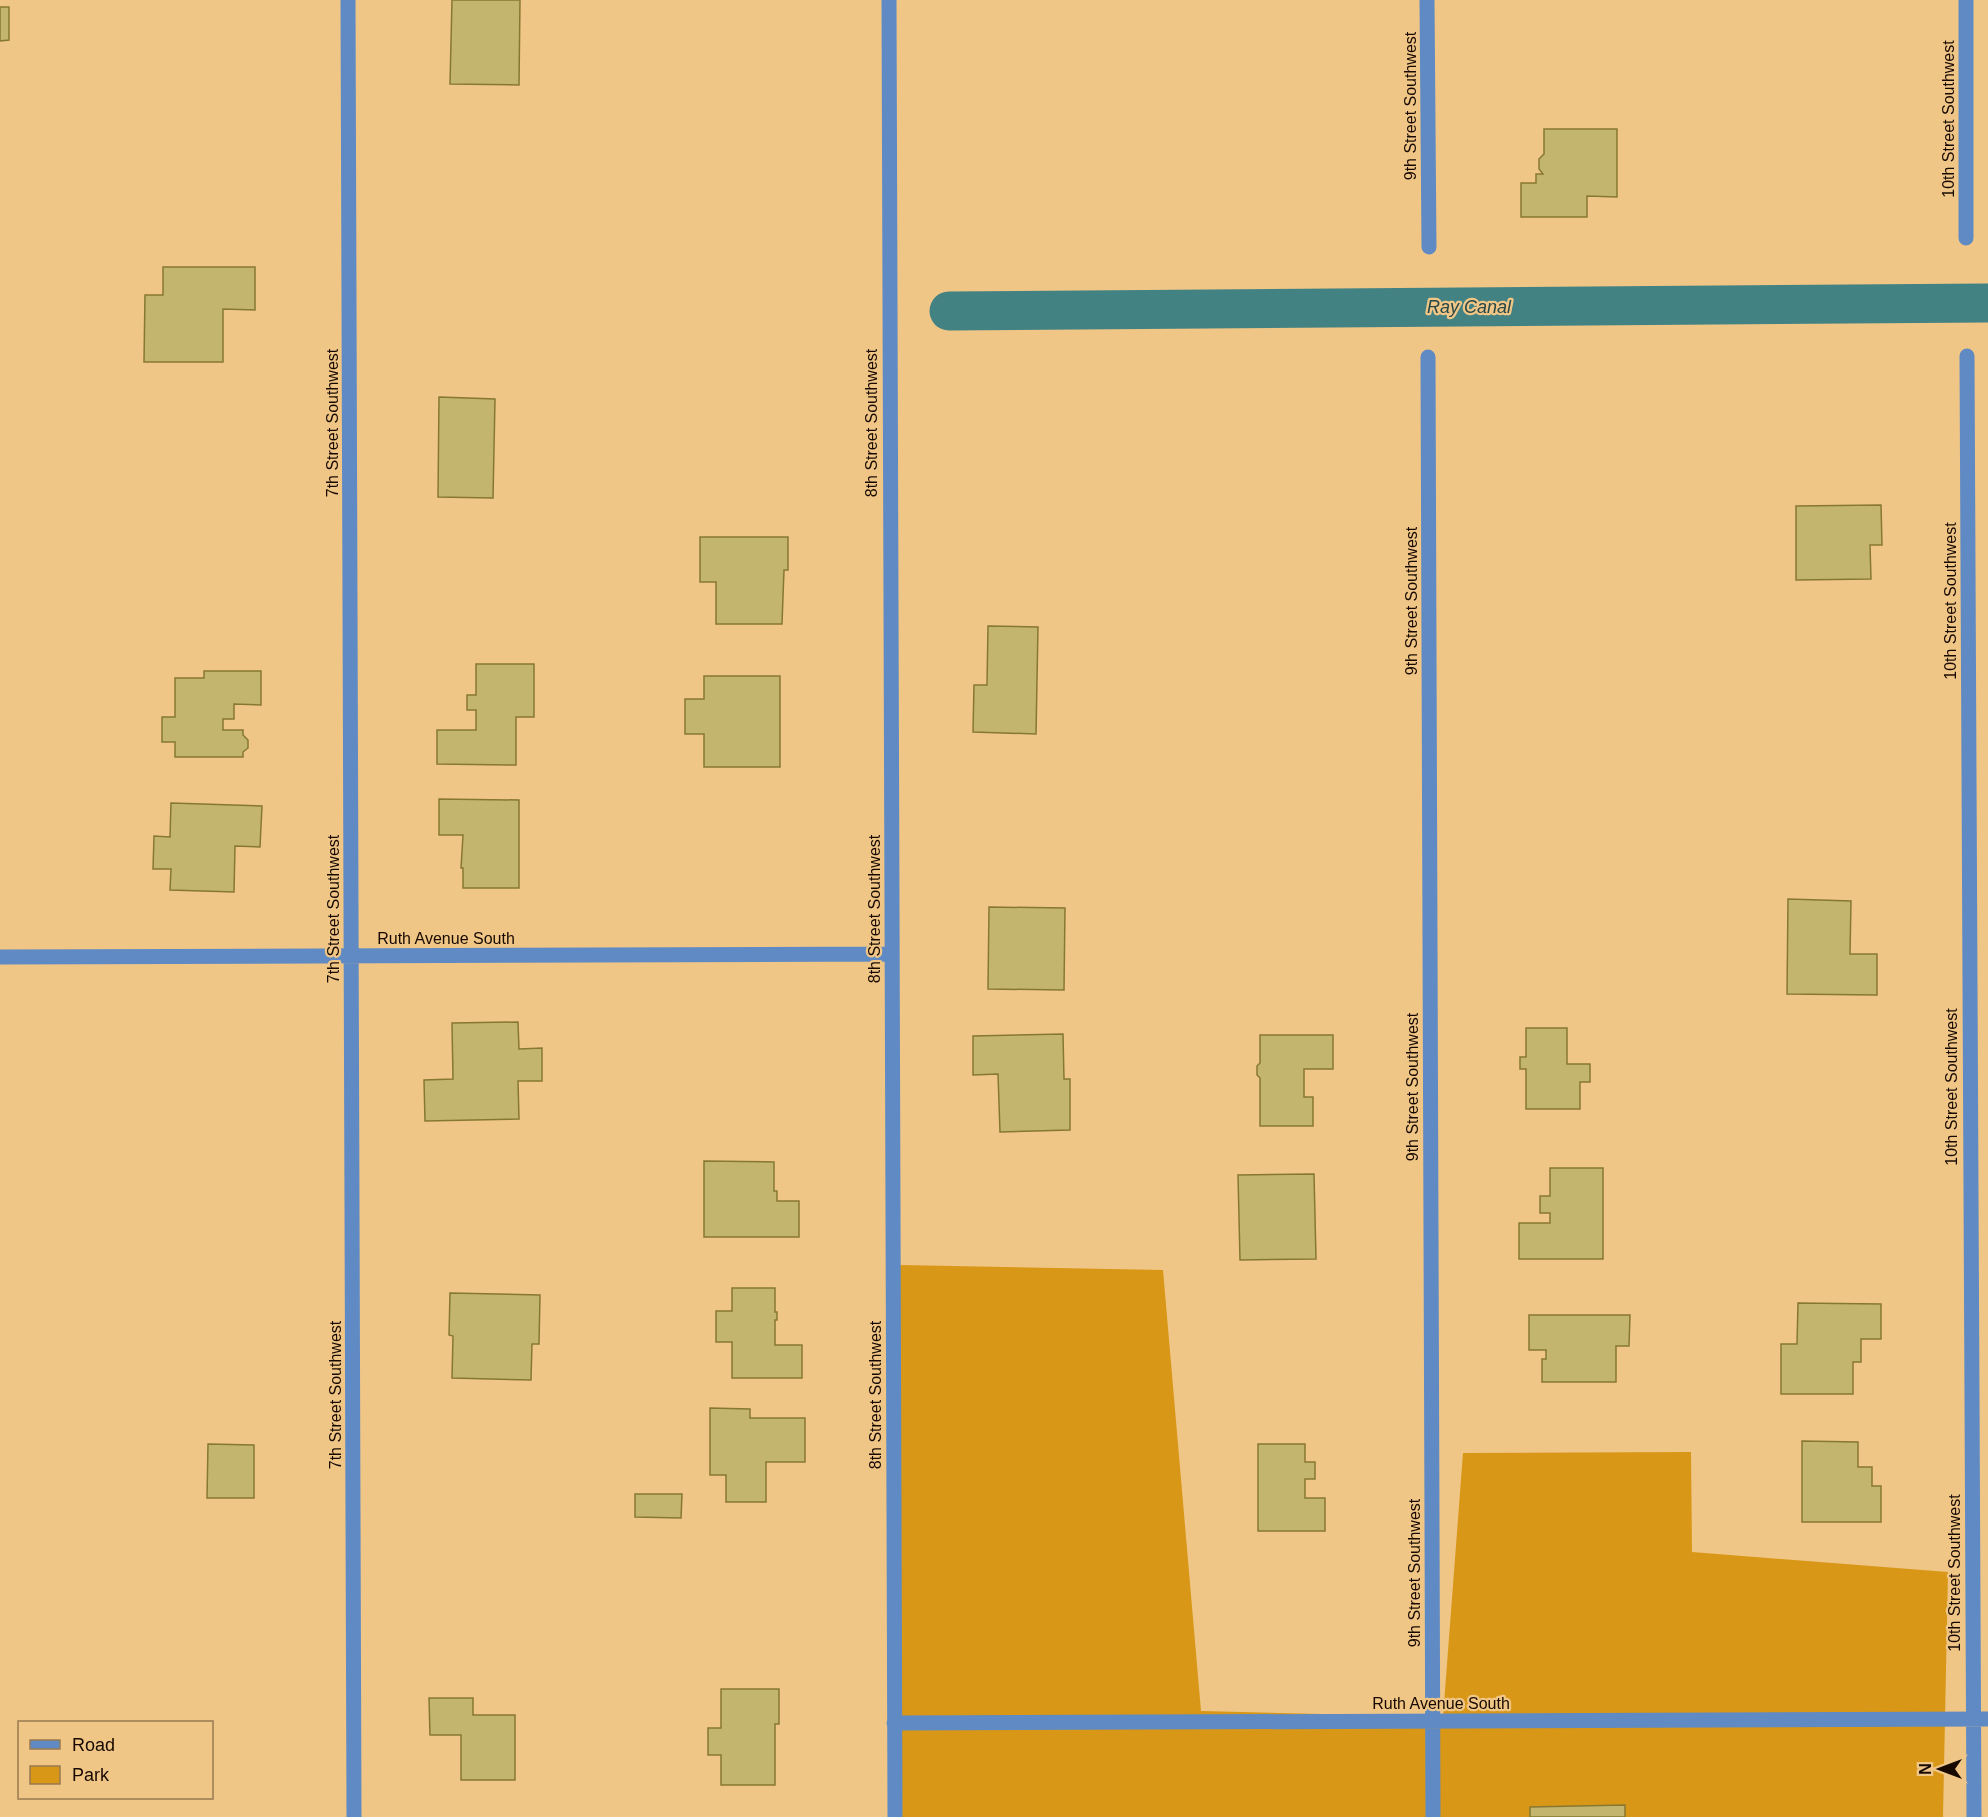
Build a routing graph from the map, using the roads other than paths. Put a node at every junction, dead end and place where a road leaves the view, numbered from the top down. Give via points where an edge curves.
1 (348, 0) edge
2 (889, 0) edge
3 (1427, 0) edge
4 (1966, 0) edge
5 (1966, 238) dead end
6 (1429, 247) dead end
7 (1967, 356) dead end
8 (1428, 357) dead end
9 (892, 954) junction
10 (352, 956) junction
11 (0, 957) edge
12 (1981, 1719) edge
13 (1433, 1722) junction
14 (894, 1723) junction
15 (354, 1817) edge
16 (895, 1817) edge
17 (1433, 1817) edge
18 (1974, 1817) edge

1 - 10 street, 7th Street Southwest
2 - 9 street, 8th Street Southwest
3 - 6 street, 9th Street Southwest
4 - 5 street, 10th Street Southwest
7 - 12 street, 10th Street Southwest via 1970,1228
8 - 13 street, 9th Street Southwest
9 - 10 street, Ruth Avenue South
9 - 14 street, 8th Street Southwest
10 - 11 street, Ruth Avenue South
10 - 15 street, 7th Street Southwest
12 - 13 street, Ruth Avenue South
12 - 18 street, 10th Street Southwest
13 - 14 street, Ruth Avenue South
13 - 17 street, 9th Street Southwest
14 - 16 street, 8th Street Southwest

